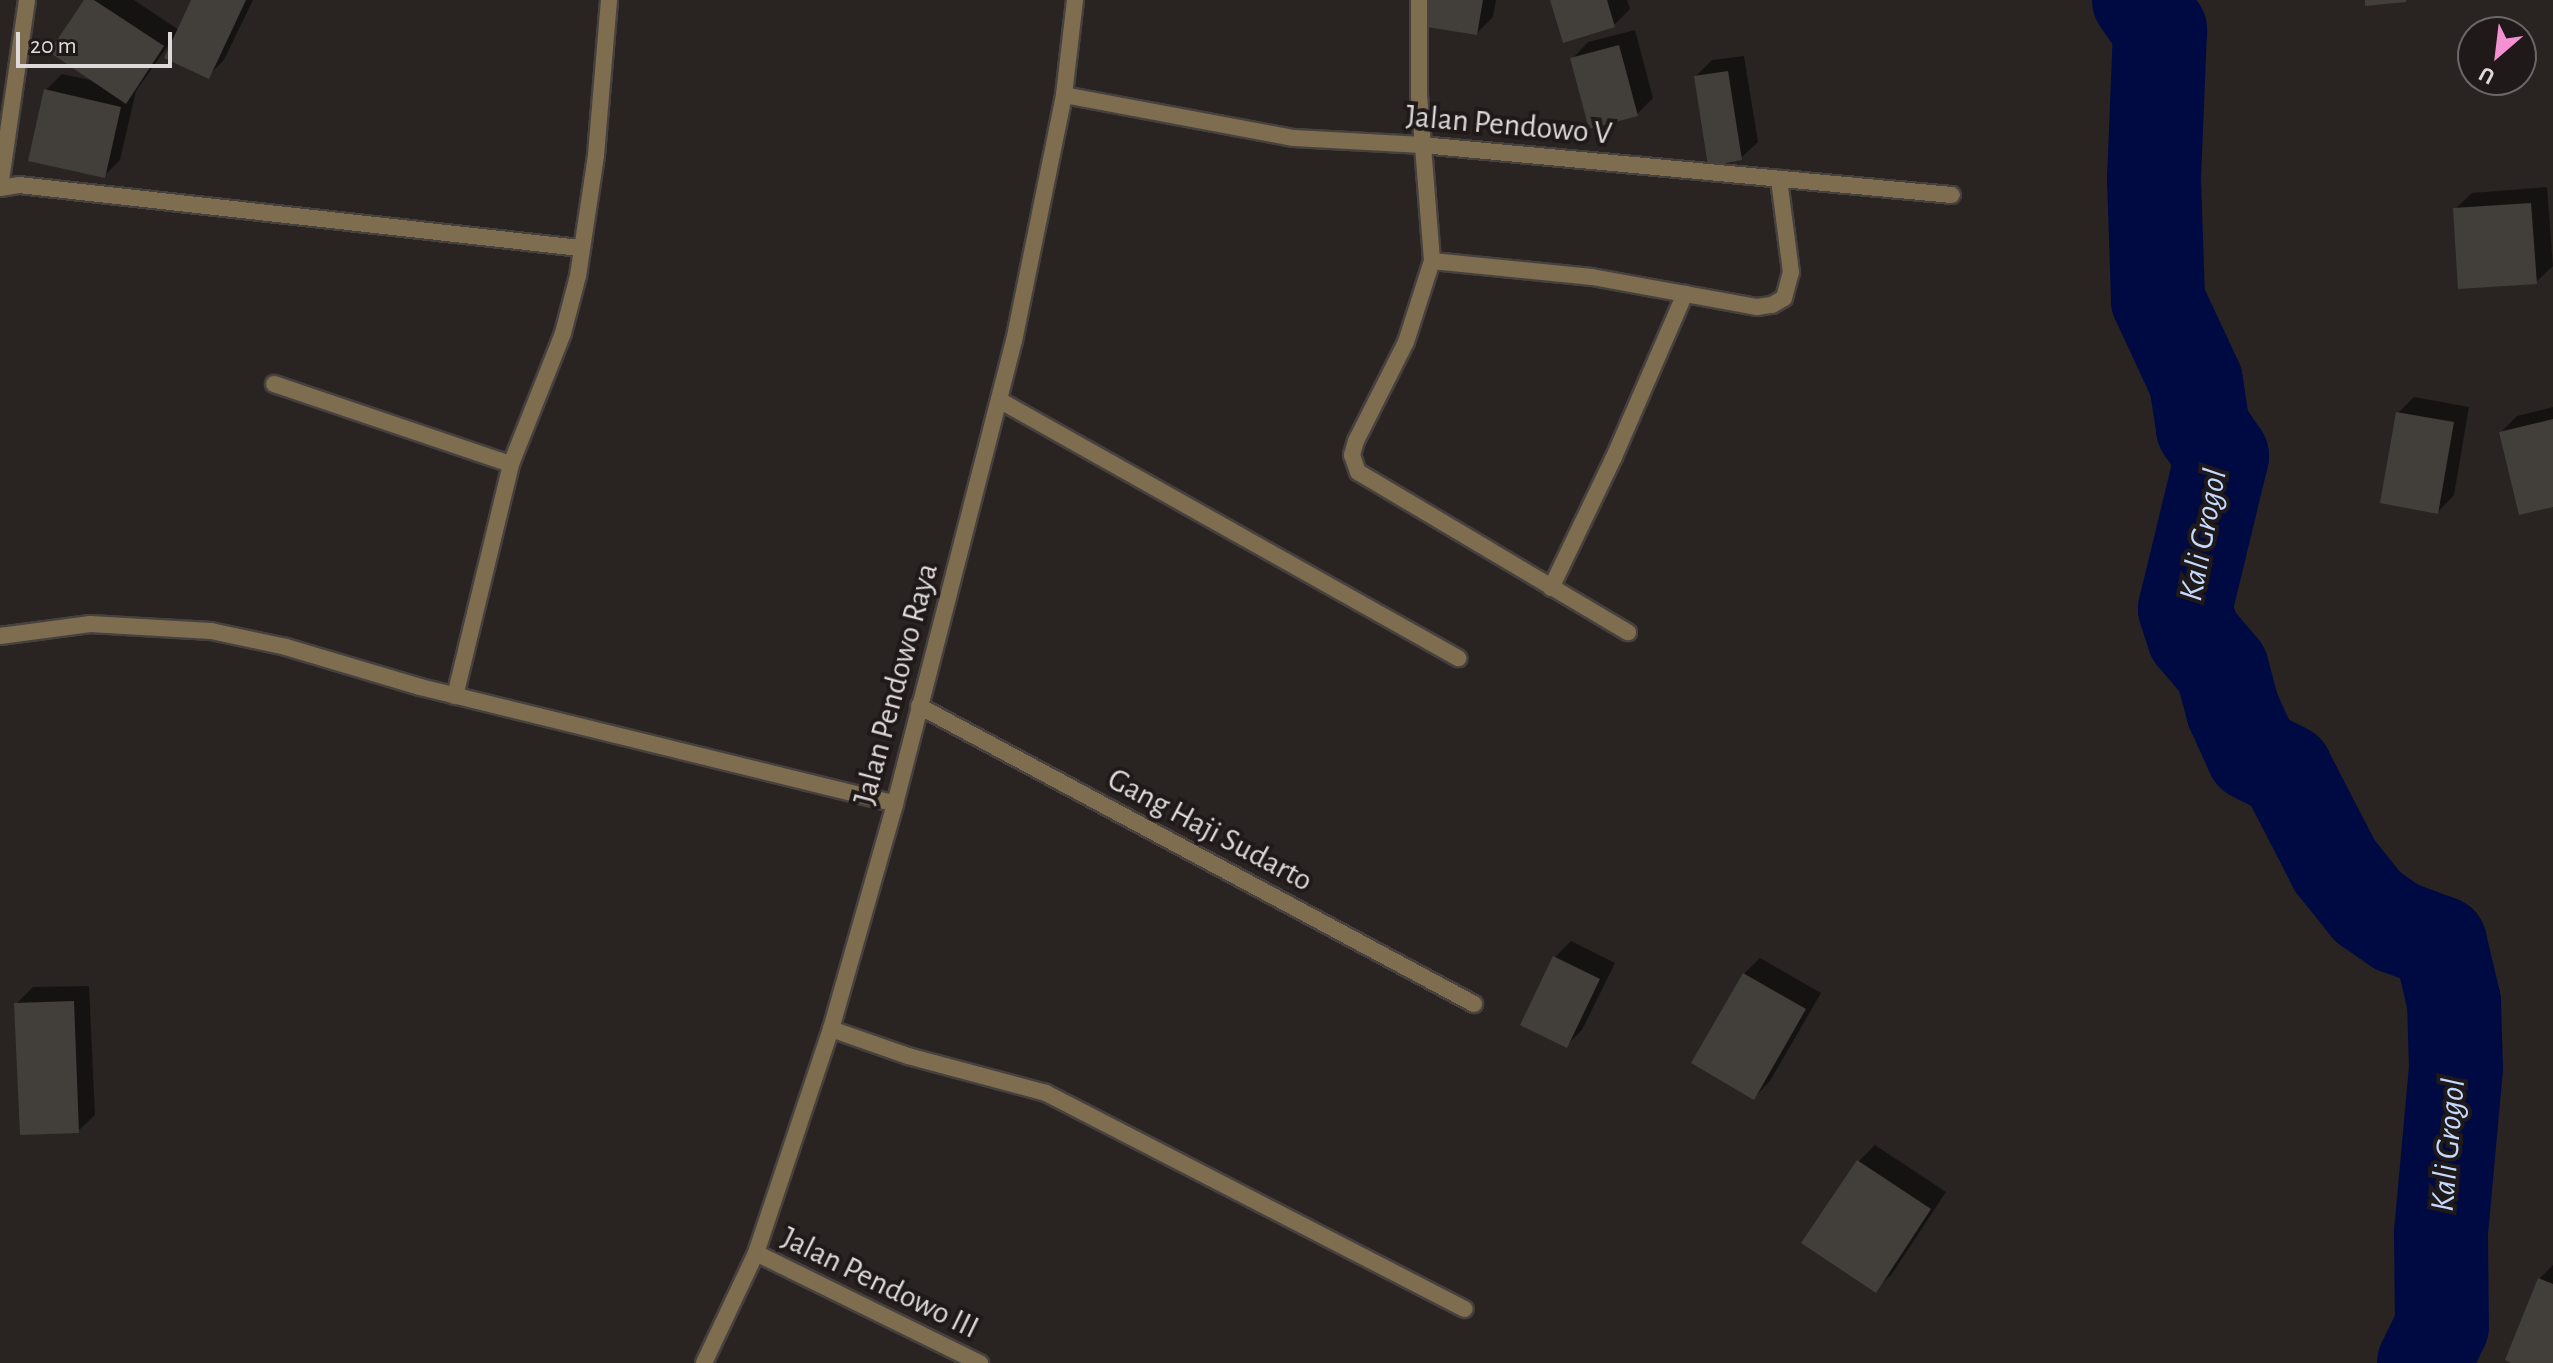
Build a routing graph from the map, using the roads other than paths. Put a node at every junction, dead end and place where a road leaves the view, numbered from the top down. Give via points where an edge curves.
1 (27, 0) edge
2 (609, 0) edge
3 (1075, 0) edge
4 (1419, 0) edge
5 (1064, 95) junction
6 (1422, 145) junction
7 (1779, 179) junction
8 (1952, 195) dead end
9 (580, 248) junction
10 (1432, 261) junction
11 (1685, 294) junction
12 (274, 384) dead end
13 (999, 400) junction
14 (511, 464) junction
15 (1551, 588) junction
16 (1628, 632) dead end
17 (0, 636) edge
18 (1458, 658) dead end
19 (455, 696) junction
20 (919, 706) junction
21 (895, 804) junction
22 (1474, 1004) dead end
23 (831, 1029) junction
24 (756, 1253) junction
25 (1465, 1309) dead end
26 (704, 1363) edge
27 (980, 1363) edge

1 - 9 street via 0,188 19,185
2 - 9 street via 596,155
3 - 5 street, Jalan Pendowo Raya
4 - 6 street
5 - 6 street, Jalan Pendowo V via 1294,138
5 - 13 street, Jalan Pendowo Raya
6 - 7 street, Jalan Pendowo V
6 - 10 street
7 - 8 street, Jalan Pendowo V
7 - 11 street via 1791,272 1784,298 1757,307
9 - 14 street via 563,333
10 - 11 street via 1592,277
10 - 15 street via 1406,342 1356,441 1352,455 1358,472
11 - 15 street
12 - 14 street
13 - 18 street
13 - 20 street, Jalan Pendowo Raya
14 - 19 street
15 - 16 street
17 - 19 street via 90,624 211,631
19 - 21 street
20 - 21 street, Jalan Pendowo Raya
20 - 22 street, Gang Haji Sudarto
21 - 23 street, Jalan Pendowo Raya
23 - 24 street, Jalan Pendowo Raya
23 - 25 street via 1046,1093
24 - 26 street, Jalan Pendowo Raya
24 - 27 street, Jalan Pendowo III

